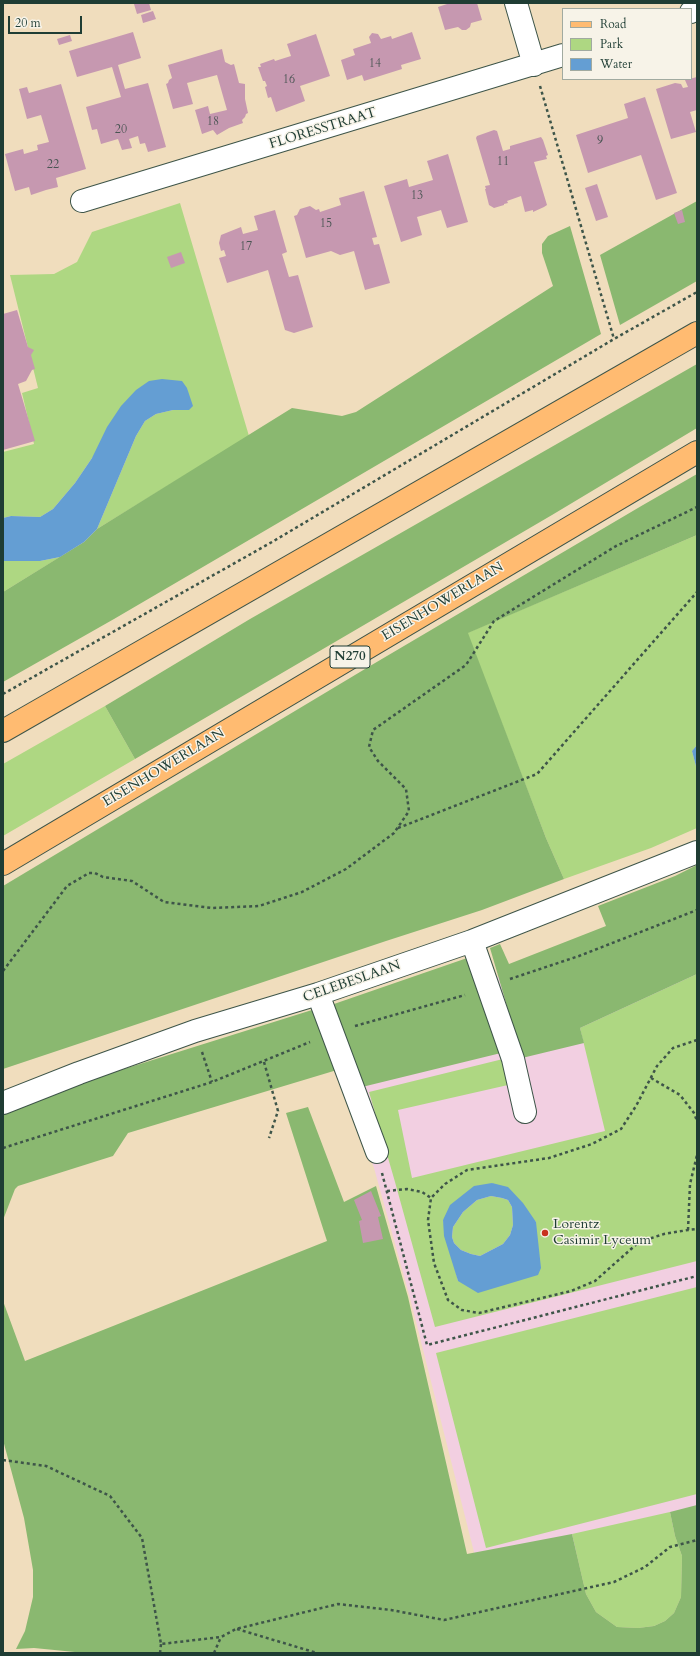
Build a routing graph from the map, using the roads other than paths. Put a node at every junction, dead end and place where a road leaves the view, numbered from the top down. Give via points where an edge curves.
1 (516, 3) edge
2 (562, 55) edge
3 (534, 65) junction
4 (82, 201) dead end
5 (697, 333) edge
6 (697, 452) edge
7 (3, 731) edge
8 (697, 852) edge
9 (3, 864) edge
10 (472, 941) junction
11 (318, 994) junction
12 (3, 1103) edge
13 (525, 1112) dead end
14 (377, 1152) road end

1 - 3 street
2 - 3 street, FLORESSTRAAT
3 - 4 street, FLORESSTRAAT
5 - 7 main road
6 - 9 main road, EISENHOWERLAAN / N270
8 - 10 street, CELEBESLAAN
10 - 11 street, CELEBESLAAN
10 - 13 street via 513,1059
11 - 12 street, CELEBESLAAN via 195,1031
11 - 14 street

